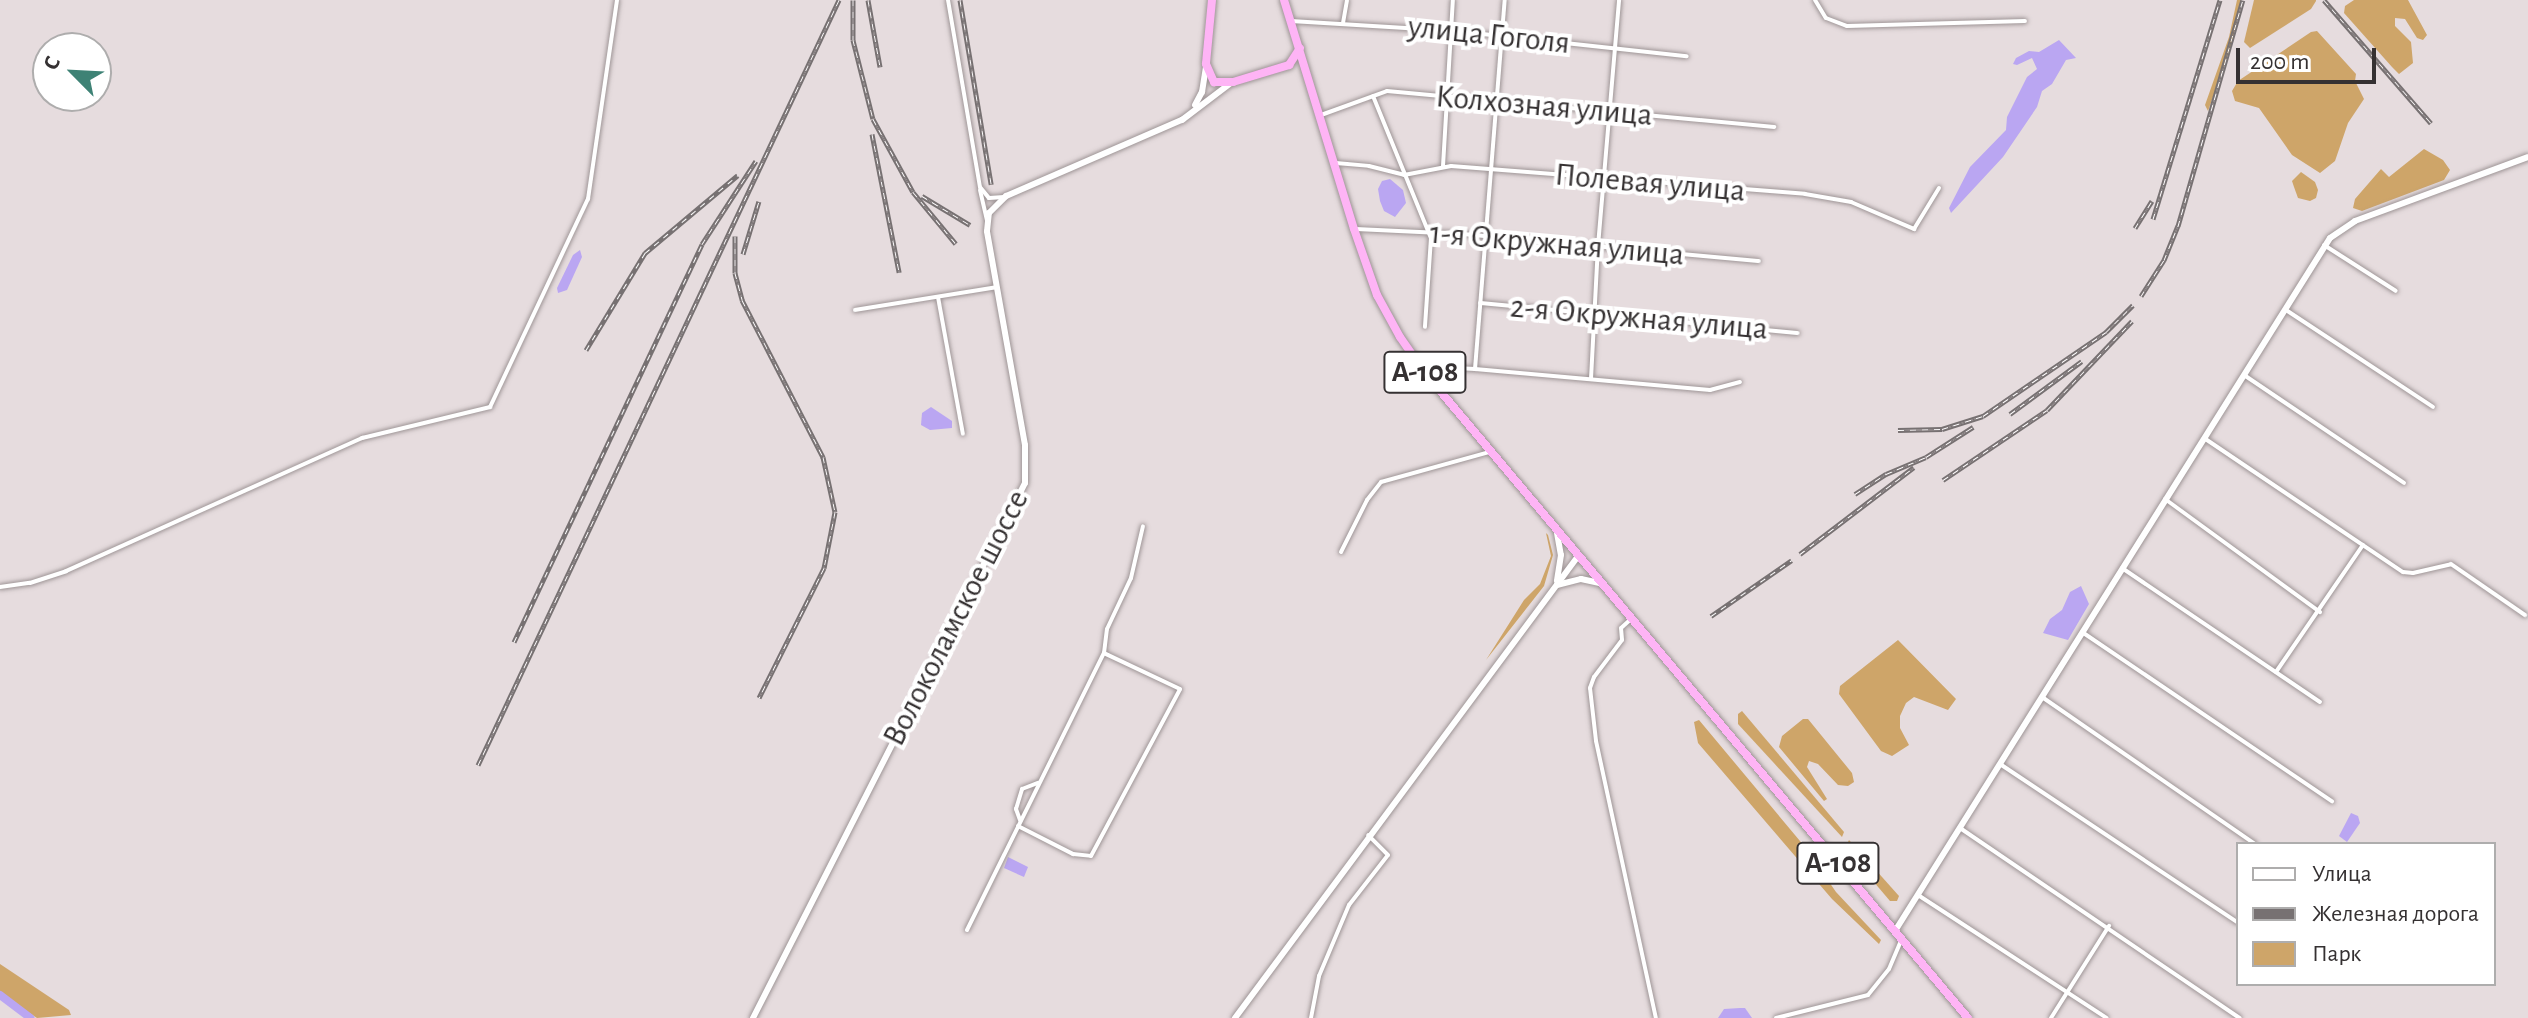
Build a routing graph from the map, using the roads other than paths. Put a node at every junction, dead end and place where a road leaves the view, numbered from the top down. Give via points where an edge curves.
1 (617, 0) edge
2 (948, 0) edge
3 (1212, 0) edge
4 (1284, 0) edge
5 (1347, 0) edge
6 (1453, 0) edge
7 (1505, 0) edge
8 (1619, 0) edge
9 (1815, 0) edge
10 (1291, 21) junction
11 (2025, 21) dead end
12 (1343, 23) junction
13 (1450, 31) junction
14 (1502, 36) junction
15 (1300, 48) junction
16 (1615, 48) junction
17 (1687, 56) dead end
18 (1206, 64) junction
19 (1289, 65) junction
20 (1307, 73) junction
21 (1233, 82) junction
22 (1373, 96) junction
23 (1445, 97) junction
24 (1495, 101) junction
25 (1608, 112) junction
26 (1319, 116) junction
27 (1182, 120) junction
28 (1774, 127) dead end
29 (2528, 157) edge
30 (1333, 163) junction
31 (1443, 166) junction
32 (1491, 169) junction
33 (1404, 175) junction
34 (1604, 180) junction
35 (980, 187) junction
36 (1939, 188) dead end
37 (1006, 196) junction
38 (987, 220) junction
39 (1354, 229) junction
40 (1426, 233) junction
41 (1485, 236) junction
42 (2324, 245) junction
43 (1598, 246) junction
44 (1759, 261) dead end
45 (997, 287) junction
46 (2396, 291) dead end
47 (938, 297) junction
48 (1480, 303) junction
49 (2284, 309) junction
50 (855, 310) dead end
51 (1594, 313) junction
52 (1425, 327) dead end
53 (1798, 333) dead end
54 (1475, 369) junction
55 (1425, 373) junction
56 (2243, 374) junction
57 (1591, 379) junction
58 (1740, 382) dead end
59 (2433, 407) dead end
60 (963, 434) dead end
61 (2204, 438) junction
62 (1492, 451) junction
63 (2404, 483) dead end
64 (2165, 499) junction
65 (1143, 526) dead end
66 (1555, 526) junction
67 (2363, 545) junction
68 (1341, 552) dead end
69 (1579, 555) junction
70 (2122, 568) junction
71 (1557, 585) junction
72 (1604, 585) junction
73 (0, 587) edge
74 (2320, 612) junction
75 (2525, 615) dead end
76 (1632, 618) junction
77 (2082, 632) junction
78 (1104, 653) junction
79 (2276, 672) junction
80 (2042, 697) junction
81 (2320, 702) dead end
82 (2000, 764) junction
83 (1040, 782) junction
84 (2332, 801) dead end
85 (1019, 823) junction
86 (1960, 828) junction
87 (1368, 835) junction
88 (2252, 842) edge
89 (1918, 895) junction
90 (2236, 922) edge
91 (2109, 926) junction
92 (967, 930) dead end
93 (1895, 931) junction
94 (1902, 939) junction
95 (2065, 991) junction
96 (2232, 1016) edge
97 (753, 1018) edge
98 (1235, 1018) edge
99 (1311, 1018) edge
100 (1656, 1018) edge
101 (1776, 1018) edge
102 (1968, 1018) edge
103 (2051, 1018) edge
104 (2107, 1018) edge
105 (2240, 1018) edge

1 - 73 street via 588,199 490,407 362,438 66,571
2 - 35 street
3 - 18 highway
4 - 10 highway, А-108
5 - 12 street
6 - 13 street
7 - 14 street
8 - 16 street
9 - 11 street via 1826,18 1847,26
10 - 12 street, улица Гоголя
10 - 15 highway, А-108
12 - 13 street, улица Гоголя
13 - 14 street, улица Гоголя
13 - 23 street
14 - 16 street, улица Гоголя
14 - 24 street
15 - 19 highway
15 - 20 highway, А-108
16 - 17 street, улица Гоголя
16 - 25 street
18 - 21 highway via 1214,82
18 - 27 street via 1200,97
19 - 20 highway
19 - 21 highway
20 - 26 highway, А-108
21 - 27 street
22 - 23 street, Колхозная улица via 1387,91
22 - 26 street, Колхозная улица
22 - 33 street
23 - 24 street, Колхозная улица
23 - 31 street
24 - 25 street, Колхозная улица
24 - 32 street
25 - 28 street, Колхозная улица
25 - 34 street
26 - 30 highway, А-108
27 - 37 street
29 - 42 street via 2345,225
30 - 33 street, Полевая улица
30 - 39 highway, А-108
31 - 32 street, Полевая улица
31 - 33 street, Полевая улица
32 - 34 street, Полевая улица
32 - 41 street
33 - 40 street
34 - 36 street, Полевая улица via 1840,199 1914,229
34 - 43 street
35 - 37 street via 989,198
35 - 38 street
37 - 38 street via 992,207
38 - 45 street, Волоколамское шоссе
39 - 40 street, 1-я Окружная улица
39 - 55 highway, А-108 via 1377,295
40 - 41 street, 1-я Окружная улица
40 - 52 street via 1431,238
41 - 43 street, 1-я Окружная улица
41 - 48 street
42 - 46 street
42 - 49 street
43 - 44 street, 1-я Окружная улица
43 - 51 street
45 - 47 street
45 - 97 street, Волоколамское шоссе via 1025,445 1025,483
47 - 50 street
47 - 60 street
48 - 51 street, 2-я Окружная улица
48 - 54 street
49 - 56 street
49 - 59 street
51 - 53 street, 2-я Окружная улица
51 - 57 street
54 - 55 street via 1439,367
54 - 57 street
55 - 62 highway, А-108
56 - 61 street
56 - 63 street
57 - 58 street via 1710,390
61 - 64 street
61 - 67 street
62 - 66 highway, А-108
62 - 68 street via 1381,482
64 - 70 street
64 - 74 street
65 - 78 street via 1131,578 1107,629
66 - 69 highway, А-108
66 - 71 street via 1561,555
67 - 74 street
67 - 75 street via 2403,572 2451,564
69 - 71 street
69 - 72 highway, А-108
70 - 77 street
70 - 79 street
71 - 72 street via 1581,579
71 - 87 street
72 - 76 highway, А-108
74 - 79 street
76 - 93 highway, А-108
76 - 100 street via 1621,628 1622,640 1590,688 1596,741
77 - 80 street
77 - 84 street
78 - 83 street
78 - 85 street via 1180,689 1091,856 1073,854
79 - 81 street
80 - 82 street
80 - 88 street
82 - 86 street
82 - 90 street
83 - 85 street
83 - 85 street via 1022,789 1016,809
85 - 92 street
86 - 89 street
86 - 91 street
87 - 98 street
87 - 99 street via 1388,855 1349,905 1319,976
89 - 93 street
89 - 95 street
91 - 95 street
91 - 96 street
93 - 94 highway, А-108
94 - 101 street via 1891,965 1868,995
94 - 102 highway, А-108
95 - 103 street
95 - 104 street
96 - 105 street

